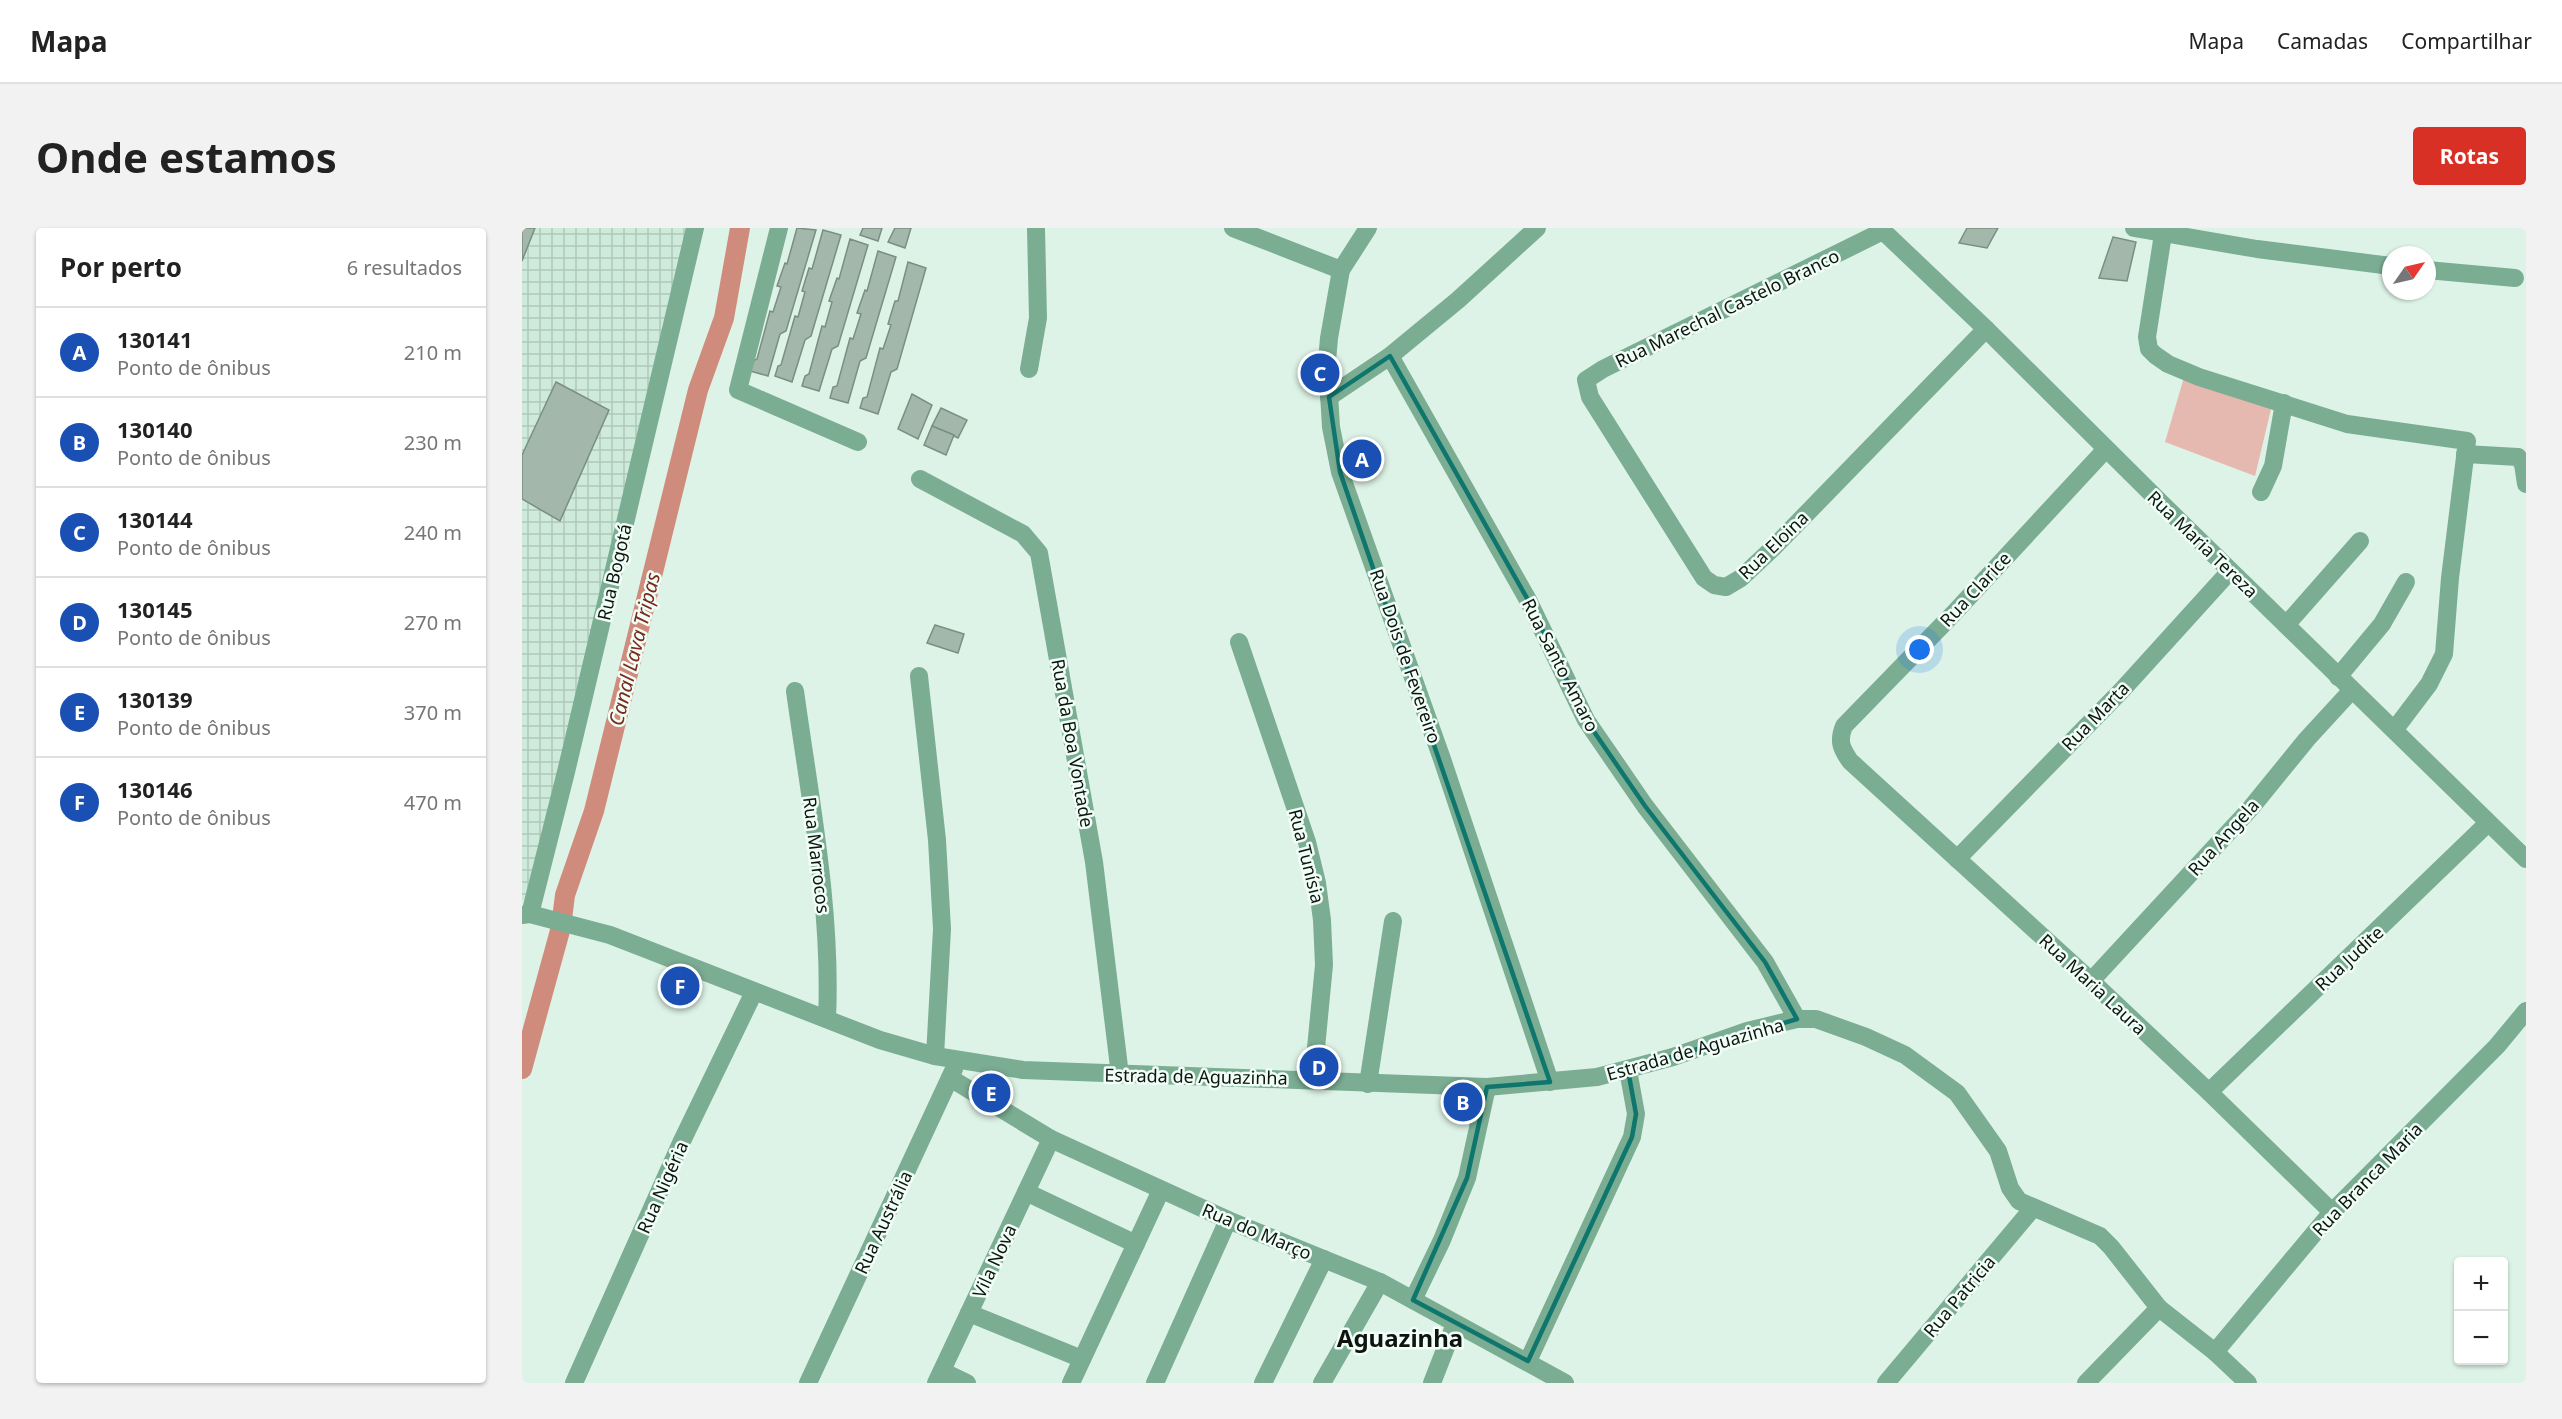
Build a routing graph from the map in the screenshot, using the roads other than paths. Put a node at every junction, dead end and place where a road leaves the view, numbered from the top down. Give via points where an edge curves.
1 (694, 228) edge
2 (779, 228) edge
3 (1036, 228) edge
4 (1233, 228) edge
5 (1368, 228) edge
6 (1537, 228) edge
7 (1883, 229) edge
8 (2139, 229) edge
9 (2163, 234) junction
10 (2382, 265) edge
11 (1341, 270) junction
12 (2436, 271) edge
13 (2515, 278) dead end
14 (1986, 329) junction
15 (1390, 356) junction
16 (1029, 369) dead end
17 (1603, 369) joint
18 (1329, 397) junction
19 (2284, 403) junction
20 (858, 442) dead end
21 (2466, 447) junction
22 (2106, 449) junction
23 (920, 479) dead end
24 (2526, 484) edge
25 (2261, 492) dead end
26 (2360, 541) dead end
27 (2230, 571) junction
28 (2406, 582) dead end
29 (2286, 625) junction
30 (1239, 642) dead end
31 (919, 676) dead end
32 (2338, 677) junction
33 (2352, 690) junction
34 (795, 692) dead end
35 (2395, 729) junction
36 (1850, 761) joint
37 (2488, 823) junction
38 (1958, 859) junction
39 (2526, 859) edge
40 (526, 915) edge
41 (1393, 921) dead end
42 (2091, 981) junction
43 (754, 992) junction
44 (2526, 1011) edge
45 (827, 1019) junction
46 (1797, 1019) junction
47 (935, 1056) junction
48 (958, 1061) junction
49 (1628, 1070) junction
50 (1120, 1075) junction
51 (950, 1078) junction
52 (1313, 1079) junction
53 (1550, 1082) junction
54 (1368, 1084) junction
55 (1487, 1087) junction
56 (2209, 1092) junction
57 (1051, 1139) junction
58 (1161, 1190) junction
59 (1026, 1192) junction
60 (2033, 1208) junction
61 (2332, 1212) junction
62 (1228, 1220) junction
63 (1136, 1244) junction
64 (1324, 1259) junction
65 (1380, 1282) junction
66 (1413, 1300) junction
67 (2159, 1308) junction
68 (969, 1313) junction
69 (1455, 1324) junction
70 (2215, 1352) junction
71 (1082, 1359) junction
72 (1528, 1361) junction
73 (939, 1377) edge
74 (574, 1383) edge
75 (808, 1383) edge
76 (967, 1383) edge
77 (1071, 1383) edge
78 (1155, 1383) edge
79 (1263, 1383) edge
80 (1323, 1383) edge
81 (1432, 1383) edge
82 (1565, 1383) edge
83 (1886, 1383) edge
84 (2086, 1383) edge
85 (2248, 1383) edge

1 - 40 street, Rua Bogotá via 572,749
2 - 20 street via 738,390
3 - 16 street via 1038,318
4 - 11 street
5 - 11 street, Rua Dois de Fevereiro
6 - 15 street
7 - 14 street, Rua Maria Tereza
7 - 17 street, Rua Marechal Castelo Branco
8 - 9 street
9 - 10 street
9 - 19 street via 2147,337 2149,349 2168,364 2199,377
11 - 18 street, Rua Dois de Fevereiro via 1329,338
12 - 13 street
14 - 17 street, Rua Eloina via 1773,548 1726,587 1704,578 1590,397 1586,380
14 - 22 street, Rua Maria Tereza
15 - 18 street
15 - 46 street, Rua Santo Amaro via 1528,600 1586,720 1645,806 1765,962
18 - 53 street, Rua Dois de Fevereiro via 1340,472 1442,759
19 - 21 street via 2347,424
19 - 25 street via 2273,466
21 - 24 street via 2518,457
21 - 35 street via 2444,654 2428,684
22 - 27 street, Rua Maria Tereza
22 - 36 street, Rua Clarice via 1844,726 1839,737
23 - 50 street, Rua da Boa Vontade via 1023,534 1039,553 1094,862
26 - 29 street
27 - 29 street, Rua Maria Tereza
27 - 38 street, Rua Marta via 2122,690
28 - 32 street via 2382,624
29 - 32 street, Rua Maria Tereza
30 - 52 street, Rua Tunísia via 1307,842 1317,883 1324,965
31 - 47 street via 937,840 941,918
32 - 33 street, Rua Maria Tereza
33 - 35 street, Rua Maria Tereza
33 - 42 street, Rua Angela via 2250,809
34 - 45 street, Rua Marrocos via 825,907
35 - 37 street, Rua Maria Tereza
36 - 38 street, Rua Maria Laura
37 - 39 street, Rua Maria Tereza
37 - 56 street, Rua Judite
38 - 42 street, Rua Maria Laura
40 - 43 street, Estrada de Aguazinha via 596,930
41 - 54 street
42 - 56 street, Rua Maria Laura
43 - 45 street, Estrada de Aguazinha
43 - 74 street, Rua Nigéria via 681,1143
44 - 61 street, Rua Branca Maria via 2497,1046
45 - 47 street, Estrada de Aguazinha
46 - 49 street, Estrada de Aguazinha via 1748,1030
46 - 60 street, Estrada de Aguazinha via 1816,1019 1886,1046 1923,1066 1957,1093 1998,1151 2010,1188 2019,1200
47 - 48 street, Estrada de Aguazinha
48 - 50 street, Estrada de Aguazinha via 1023,1070
48 - 51 street, Rua Austrália
49 - 53 street, Estrada de Aguazinha
49 - 72 street via 1636,1114 1632,1137
50 - 52 street, Estrada de Aguazinha
51 - 57 street, Rua do Março
51 - 75 street, Rua Austrália
52 - 54 street, Estrada de Aguazinha
53 - 55 street, Estrada de Aguazinha
54 - 55 street, Estrada de Aguazinha
55 - 66 street via 1467,1178
56 - 61 street, Rua Maria Laura
57 - 58 street, Rua do Março
57 - 59 street, Vila Nova
58 - 62 street, Rua do Março
58 - 63 street
59 - 63 street
59 - 68 street, Vila Nova
60 - 67 street, Estrada de Aguazinha via 2100,1236
60 - 83 street, Rua Patricia
61 - 70 street, Rua Branca Maria
62 - 64 street, Rua do Março
62 - 78 street
63 - 71 street
64 - 65 street, Rua do Março
64 - 79 street
65 - 66 street, Rua do Março
65 - 80 street
66 - 69 street, Rua do Março
67 - 70 street, Estrada de Aguazinha
67 - 84 street
68 - 71 street
68 - 73 street, Vila Nova
69 - 72 street, Rua do Março
69 - 81 street
70 - 85 street, Estrada de Aguazinha
71 - 77 street
72 - 82 street, Rua do Março
73 - 76 street

